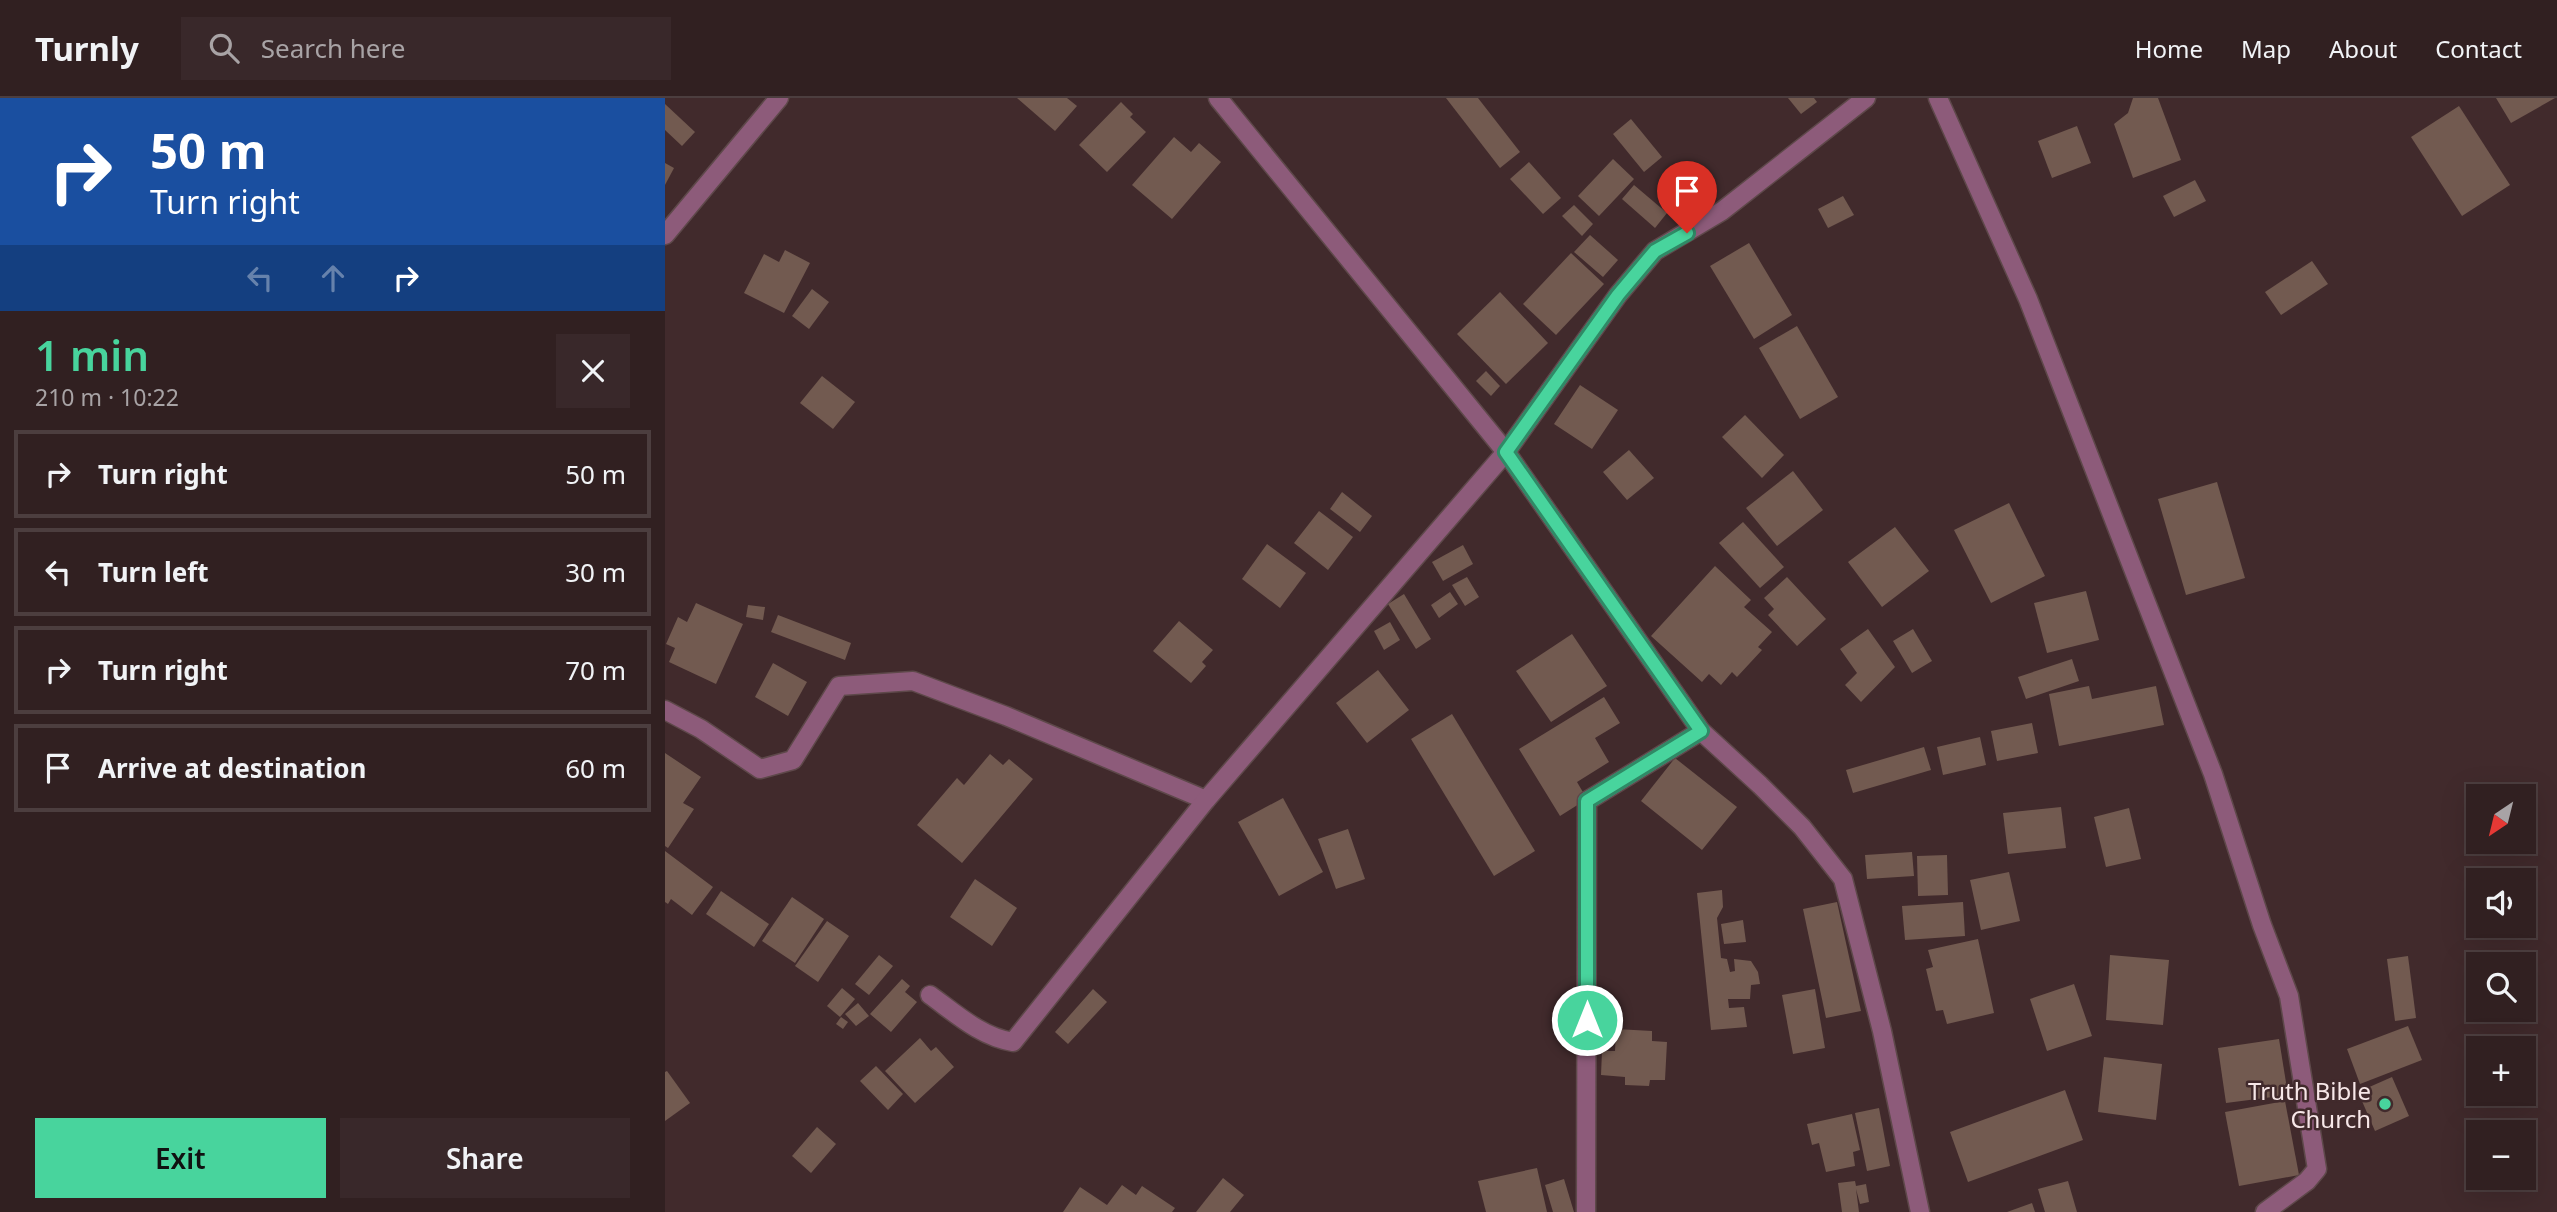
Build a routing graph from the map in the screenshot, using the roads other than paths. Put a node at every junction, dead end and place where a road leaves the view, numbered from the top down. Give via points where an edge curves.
1 (779, 98) edge
2 (1218, 98) edge
3 (1866, 98) edge
4 (1938, 98) edge
5 (665, 235) edge
6 (1506, 452) junction
7 (665, 710) edge
8 (1701, 731) junction
9 (1206, 800) junction
10 (930, 995) dead end
11 (1586, 1212) edge
12 (1920, 1212) edge
13 (2265, 1212) edge

1 - 5 street
2 - 6 street
3 - 6 street via 1722,211 1655,251 1618,295
4 - 13 street via 2028,299 2126,544 2213,774 2289,996 2317,1169
6 - 8 street
6 - 9 street
7 - 9 street via 760,769 793,760 839,686 913,681
8 - 11 street via 1587,801
8 - 12 street via 1802,827 1843,879 1882,1031
9 - 10 street via 1013,1042 997,1040

